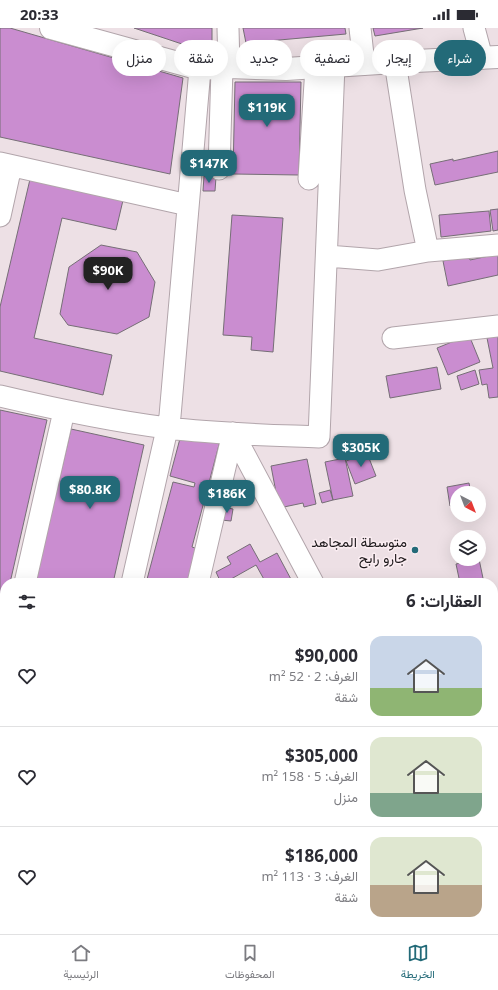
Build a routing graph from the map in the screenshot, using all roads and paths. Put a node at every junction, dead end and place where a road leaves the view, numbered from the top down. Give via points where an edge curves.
1 (51, 28) edge
2 (228, 28) edge
3 (360, 28) edge
4 (474, 28) edge
5 (227, 40) edge
6 (361, 40) edge
7 (490, 57) edge
8 (426, 60) edge
9 (174, 62) edge
10 (372, 63) edge
11 (364, 64) edge
12 (228, 67) edge
13 (300, 68) edge
14 (199, 76) edge
15 (225, 76) edge
16 (324, 76) edge
17 (325, 76) edge
18 (397, 76) edge
19 (5, 164) edge
20 (219, 168) dead end
21 (309, 179) dead end
22 (188, 205) junction
23 (0, 216) edge
24 (498, 245) edge
25 (428, 252) junction
26 (326, 256) junction
27 (498, 326) edge
28 (393, 338) dead end
29 (0, 396) edge
30 (64, 411) junction
31 (167, 428) junction
32 (233, 433) junction
33 (25, 578) edge
34 (133, 578) edge
35 (199, 578) edge
36 (310, 578) edge

1 - 9 main road
2 - 5 street
3 - 6 street
4 - 7 street
7 - 8 main road
10 - 11 main road
12 - 13 main road
14 - 22 street
15 - 20 street
16 - 21 street
17 - 26 street
18 - 25 street via 415,190
19 - 22 street
19 - 23 street
22 - 31 street
24 - 25 street
25 - 26 street via 378,260
26 - 32 street via 319,436
27 - 28 street
29 - 30 street
30 - 31 street
30 - 33 street
31 - 32 street
31 - 34 street
32 - 35 street
32 - 36 street

